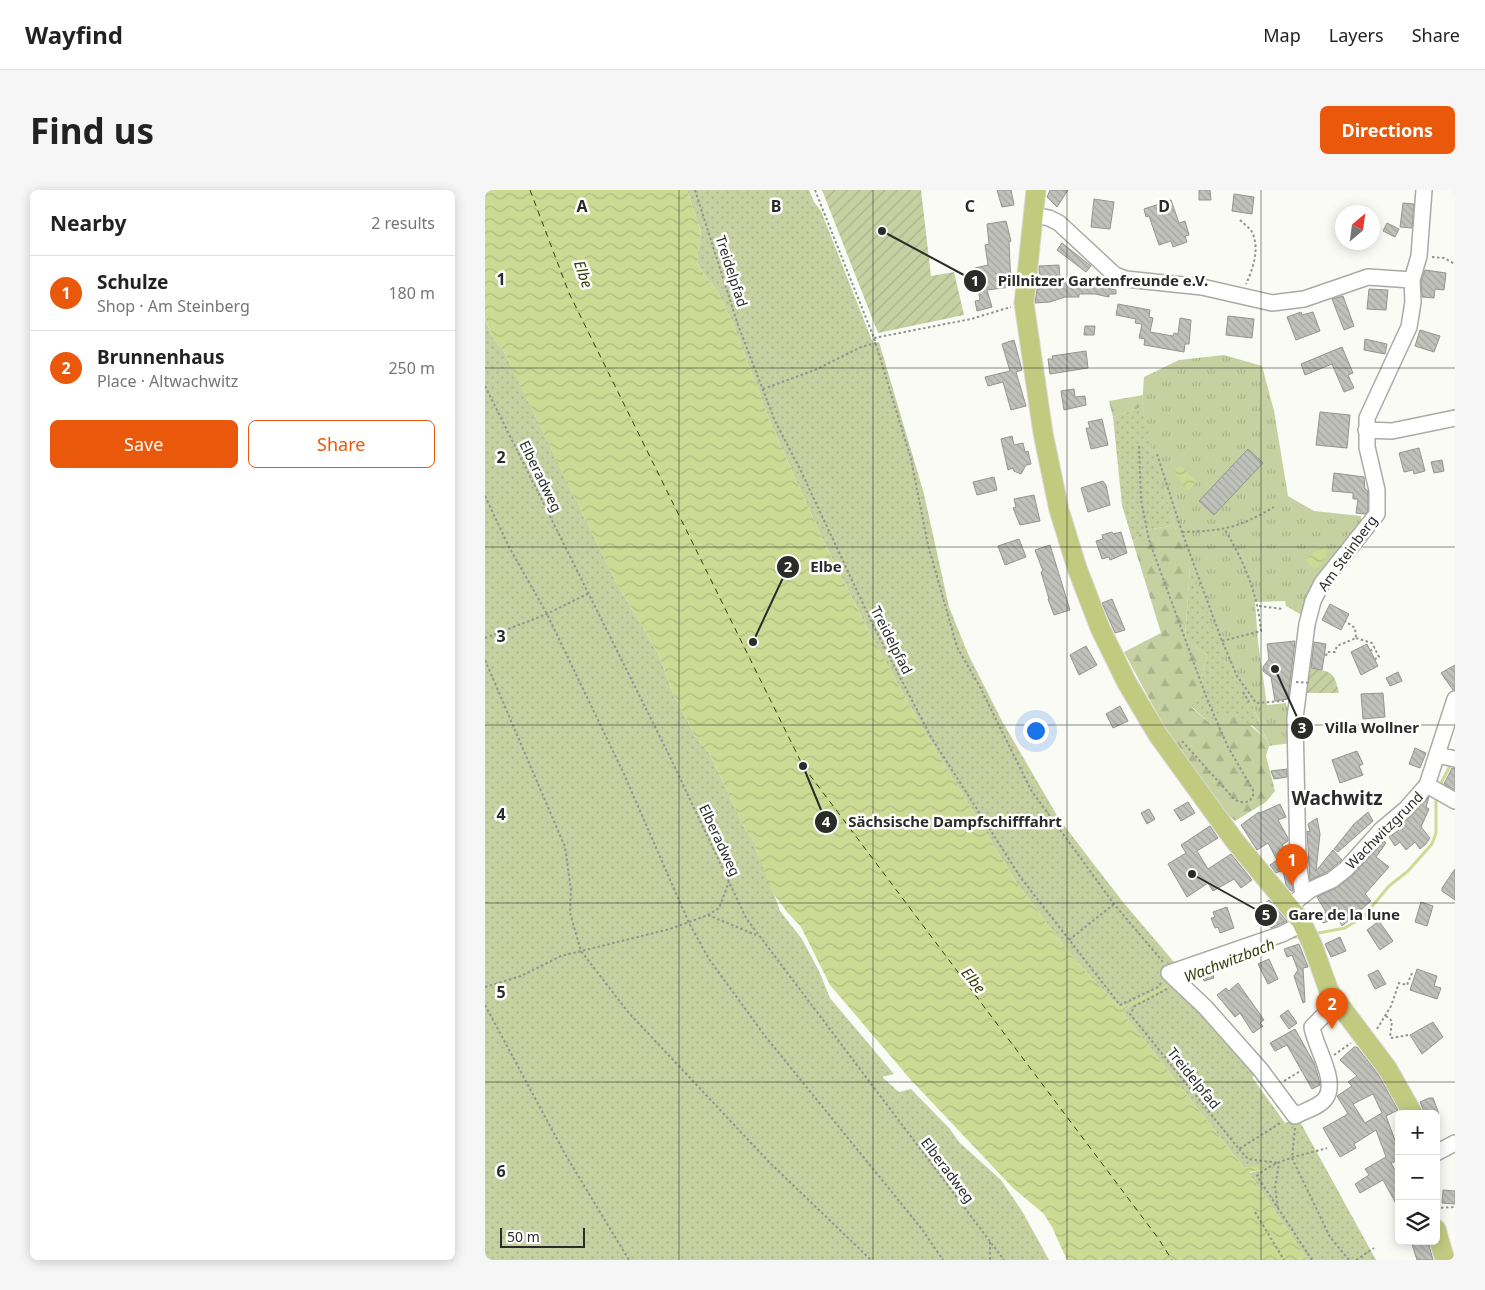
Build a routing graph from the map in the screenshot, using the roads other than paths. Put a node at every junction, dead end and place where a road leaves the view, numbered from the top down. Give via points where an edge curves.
1 (1037, 190) edge
2 (1424, 190) edge
3 (1034, 215) junction
4 (1412, 280) junction
5 (1455, 418) edge
6 (1366, 430) junction
7 (1455, 699) edge
8 (1447, 757) edge
9 (1434, 789) junction
10 (1455, 801) edge
11 (1296, 901) junction
12 (1307, 932) junction
13 (1336, 1003) junction
14 (1411, 1110) edge
15 (1455, 1143) edge
16 (1440, 1150) edge
17 (1440, 1243) edge
18 (1445, 1260) edge

1 - 3 main road
2 - 4 street, Am Steinberg via 1419,256
3 - 4 street via 1059,223 1115,275 1126,279 1202,287 1272,303 1304,299 1368,277
3 - 11 main road via 1024,303 1049,471 1077,568 1100,628 1158,735 1234,840
4 - 6 street, Am Steinberg via 1409,327 1367,418
5 - 6 street via 1392,431
6 - 11 street, Am Steinberg via 1377,490 1377,514 1322,584 1307,624 1297,697
7 - 8 street, Wachwitzgrund
8 - 9 street, Wachwitzgrund
9 - 10 street
9 - 11 street, Wachwitzgrund via 1381,830 1346,869
11 - 12 main road
12 - 13 main road
12 - 13 street via 1282,934 1173,978 1205,1007 1260,1069 1295,1116 1326,1098 1329,1090 1325,1062 1312,1027
13 - 14 main road via 1358,1041 1395,1080
15 - 16 street
17 - 18 main road

